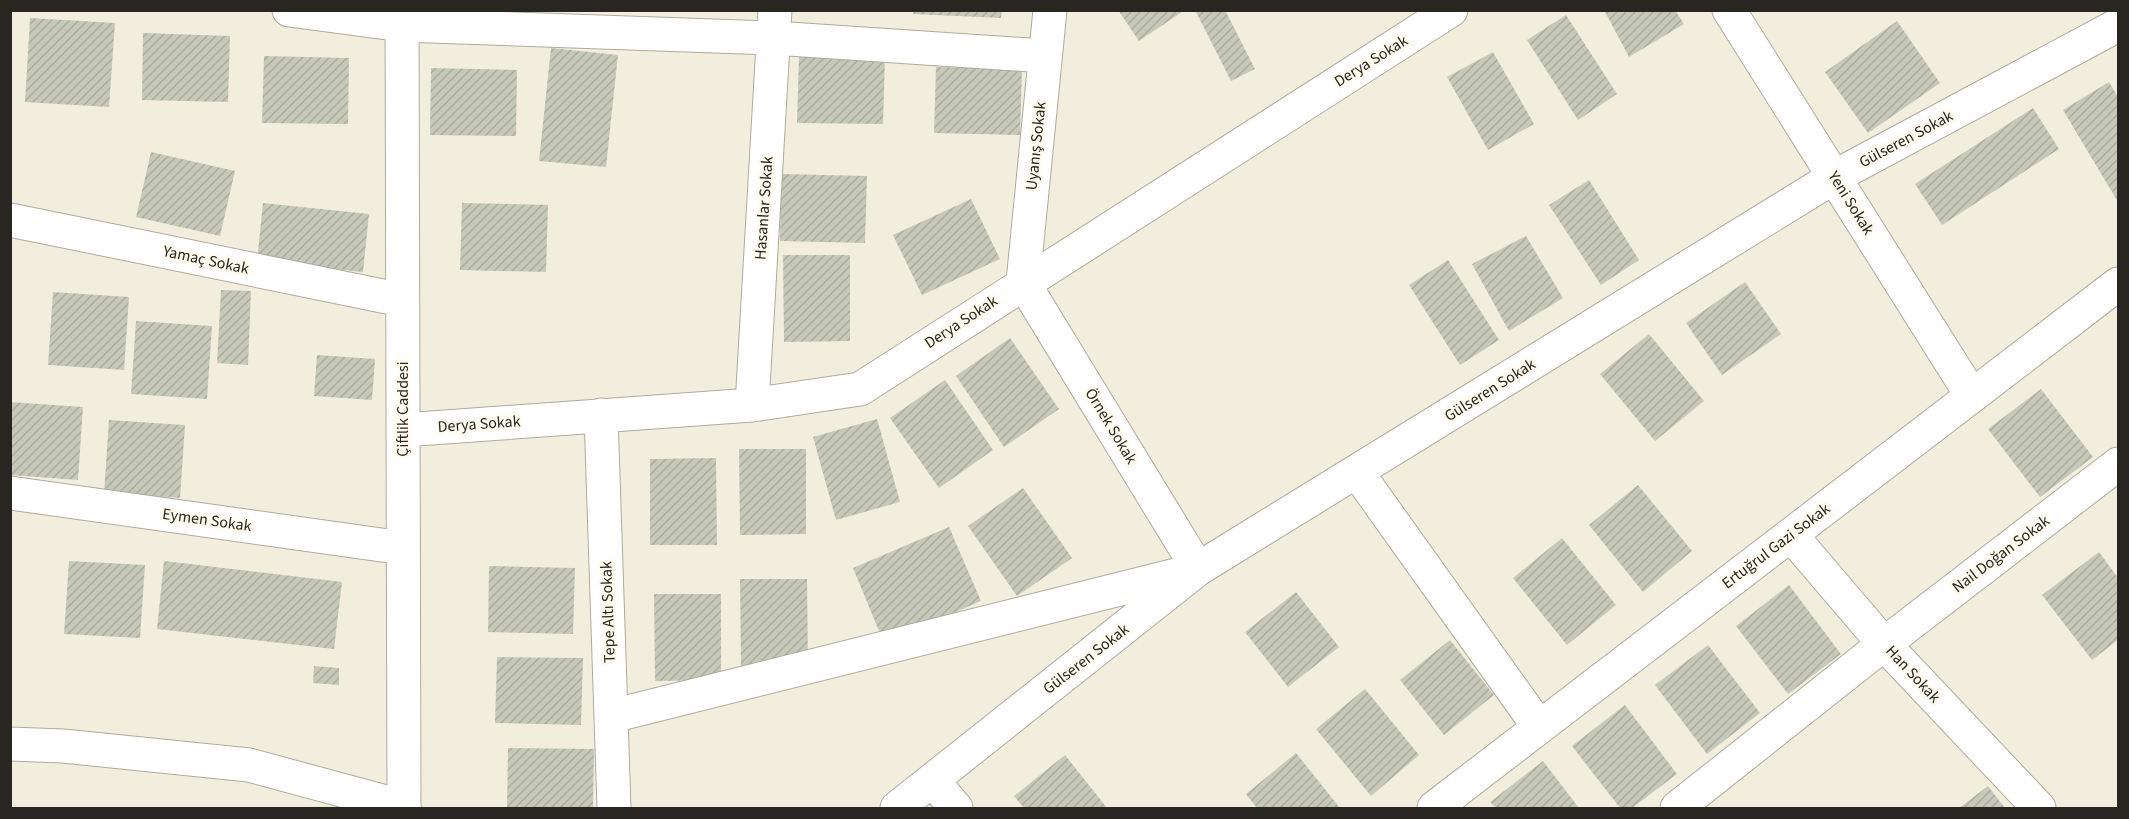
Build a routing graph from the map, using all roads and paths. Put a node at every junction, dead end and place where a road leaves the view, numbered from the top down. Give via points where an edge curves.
1 (289, 10) edge
2 (1050, 10) edge
3 (1451, 10) edge
4 (1729, 10) edge
5 (402, 18) edge
6 (775, 24) edge
7 (2118, 25) edge
8 (1045, 56) junction
9 (1834, 177) junction
10 (10, 220) edge
11 (1023, 282) junction
12 (2118, 284) edge
13 (402, 300) junction
14 (1972, 396) junction
15 (752, 405) junction
16 (601, 415) junction
17 (403, 430) junction
18 (2118, 464) edge
19 (1357, 472) junction
20 (10, 493) edge
21 (1791, 535) junction
22 (403, 548) junction
23 (1198, 570) junction
24 (1884, 644) junction
25 (612, 716) junction
26 (1539, 727) junction
27 (10, 744) edge
28 (933, 780) junction
29 (404, 808) edge
30 (614, 808) edge
31 (897, 808) edge
32 (956, 808) edge
33 (1434, 808) edge
34 (1677, 808) edge
35 (2039, 808) edge

1 - 5 street
2 - 8 street, Uyanış Sokak
3 - 11 street, Derya Sokak
4 - 9 street, Yeni Sokak
5 - 6 street
5 - 13 street, Çiftlik Caddesi
6 - 8 street
6 - 15 street, Hasanlar Sokak
7 - 9 street, Gülseren Sokak
8 - 11 street, Uyanış Sokak
9 - 14 street, Yeni Sokak
9 - 19 street, Gülseren Sokak
10 - 13 street, Yamaç Sokak
11 - 15 street, Derya Sokak via 860,388
11 - 23 street, Örnek Sokak
12 - 14 street, Ertuğrul Gazi Sokak
13 - 17 street, Çiftlik Caddesi
14 - 21 street, Ertuğrul Gazi Sokak
15 - 16 street, Derya Sokak
16 - 17 street, Derya Sokak
16 - 25 street, Tepe Altı Sokak
17 - 22 street, Çiftlik Caddesi
18 - 24 street, Nail Doğan Sokak
19 - 23 street, Gülseren Sokak
19 - 26 street
20 - 22 street, Eymen Sokak
21 - 24 street, Han Sokak
21 - 26 street, Ertuğrul Gazi Sokak
22 - 29 street, Çiftlik Caddesi
23 - 25 street
23 - 28 street, Gülseren Sokak
24 - 34 street, Nail Doğan Sokak
24 - 35 street, Han Sokak
25 - 30 street, Tepe Altı Sokak
26 - 33 street, Ertuğrul Gazi Sokak
27 - 29 street via 249,765
28 - 31 street, Gülseren Sokak
28 - 32 street

